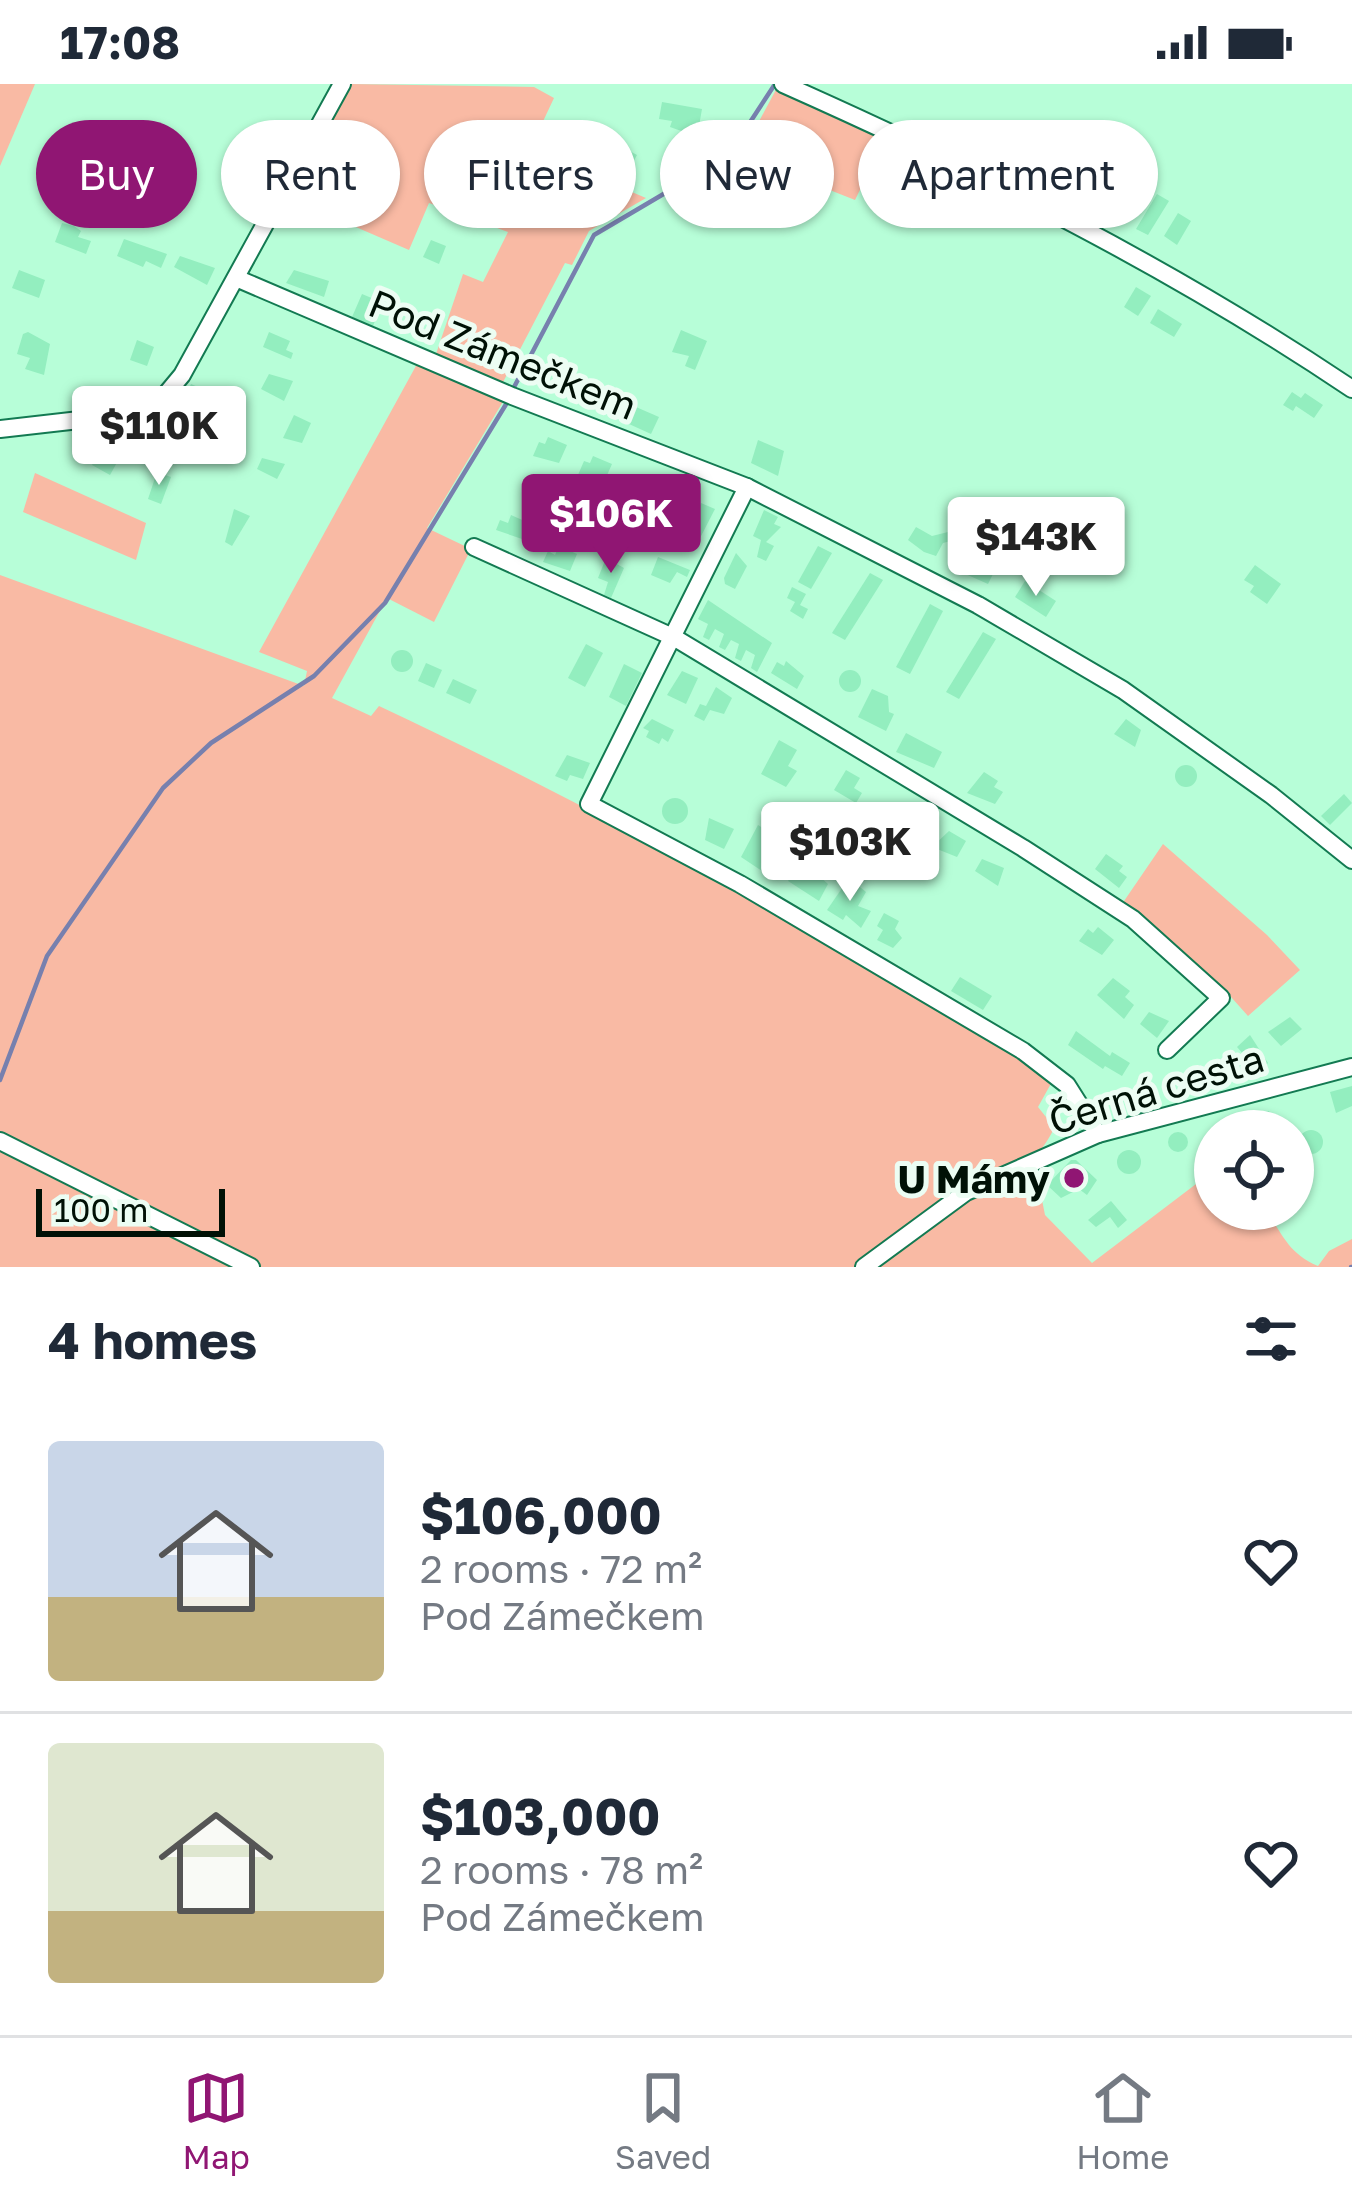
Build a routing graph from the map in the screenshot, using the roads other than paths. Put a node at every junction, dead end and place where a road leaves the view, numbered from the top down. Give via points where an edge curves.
1 (342, 84) edge
2 (783, 84) edge
3 (236, 278) junction
4 (1352, 389) edge
5 (0, 429) edge
6 (747, 487) junction
7 (474, 547) dead end
8 (675, 638) junction
9 (1352, 860) edge
10 (1168, 1050) dead end
11 (1352, 1067) edge
12 (1098, 1133) junction
13 (0, 1141) edge
14 (251, 1267) edge
15 (864, 1267) edge

1 - 3 street
2 - 4 street via 1119,245
3 - 5 street via 157,405
3 - 6 street, Pod Zámečkem
6 - 8 street
6 - 9 street, Pod Zámečkem via 1051,645
7 - 8 street
8 - 10 street via 1133,919 1221,998
8 - 12 street via 589,804 1023,1051 1067,1084
11 - 12 street, Černá cesta
12 - 15 street, Černá cesta via 966,1192
13 - 14 street

